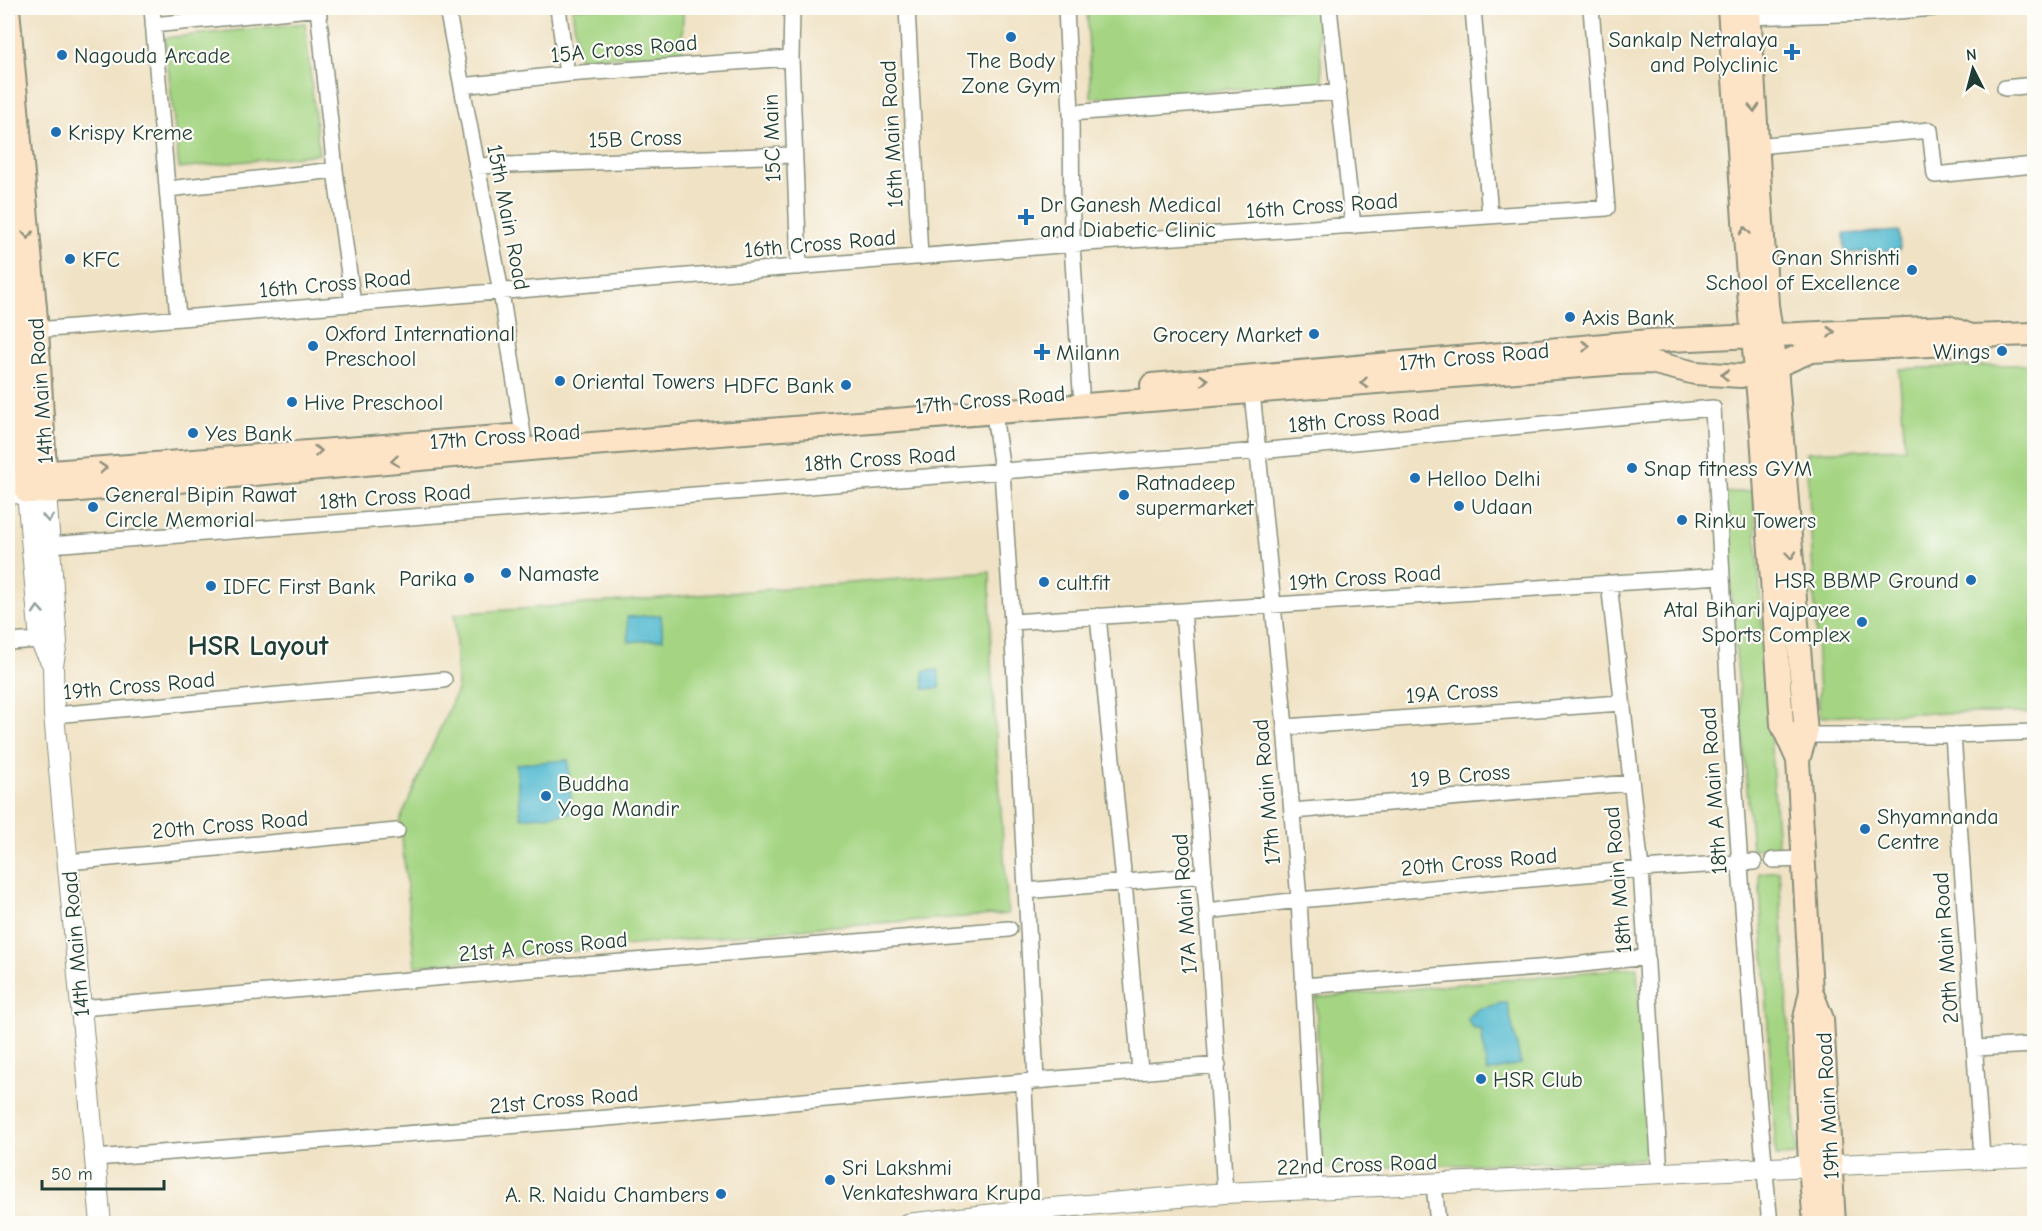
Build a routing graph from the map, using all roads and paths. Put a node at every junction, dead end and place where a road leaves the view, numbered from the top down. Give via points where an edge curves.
1 (152, 8) edge
2 (318, 8) edge
3 (447, 8) edge
4 (558, 8) edge
5 (792, 8) edge
6 (907, 8) edge
7 (1066, 8) edge
8 (1329, 8) edge
9 (1473, 8) edge
10 (1590, 8) edge
11 (1934, 8) edge
12 (8, 9) edge
13 (1739, 12) edge
14 (153, 25) junction
15 (791, 58) junction
16 (567, 74) junction
17 (2034, 85) edge
18 (462, 86) junction
19 (2005, 88) dead end
20 (1339, 92) junction
21 (1071, 113) junction
22 (1756, 146) junction
23 (794, 155) junction
24 (2034, 165) edge
25 (476, 166) junction
26 (335, 170) junction
27 (168, 189) junction
28 (1490, 216) junction
29 (1353, 226) junction
30 (8, 229) edge
31 (1071, 244) junction
32 (920, 257) junction
33 (799, 267) junction
34 (501, 292) junction
35 (353, 304) junction
36 (178, 318) junction
37 (37, 330) junction
38 (2034, 334) edge
39 (1763, 336) junction
40 (1971, 336) junction
41 (1670, 341) junction
42 (1673, 367) junction
43 (1766, 369) junction
44 (1081, 391) junction
45 (1252, 392) junction
46 (1713, 408) joint
47 (996, 432) junction
48 (523, 435) junction
49 (1259, 451) junction
50 (1002, 471) junction
51 (26, 484) edge
52 (50, 545) junction
53 (1721, 576) junction
54 (1609, 583) junction
55 (1272, 605) junction
56 (1183, 611) junction
57 (1098, 616) junction
58 (1012, 622) junction
59 (34, 640) junction
60 (8, 642) edge
61 (53, 665) junction
62 (444, 680) dead end
63 (1622, 703) junction
64 (54, 715) junction
65 (1285, 727) junction
66 (2034, 732) edge
67 (1797, 735) junction
68 (1953, 735) junction
69 (1631, 783) junction
70 (1292, 811) junction
71 (397, 831) dead end
72 (1805, 859) junction
73 (1773, 860) dead end
74 (68, 862) junction
75 (1747, 862) junction
76 (1641, 869) junction
77 (1205, 875) junction
78 (1124, 882) junction
79 (1026, 891) junction
80 (1299, 900) junction
81 (1208, 911) junction
82 (1009, 929) dead end
83 (1647, 957) junction
84 (1303, 986) junction
85 (81, 1008) junction
86 (2034, 1045) edge
87 (1975, 1048) junction
88 (1218, 1065) junction
89 (1140, 1071) junction
90 (1036, 1080) junction
91 (1024, 1090) dead end
92 (2034, 1156) edge
93 (95, 1158) junction
94 (1982, 1158) junction
95 (1820, 1165) junction
96 (1764, 1170) junction
97 (1660, 1174) junction
98 (1434, 1184) junction
99 (1314, 1189) junction
100 (1225, 1193) junction
101 (1030, 1210) junction
102 (985, 1220) edge
103 (101, 1224) edge
104 (907, 1224) edge
105 (1438, 1224) edge
106 (1770, 1224) edge
107 (1815, 1224) edge
108 (1834, 1224) edge

1 - 14 street
2 - 14 street
2 - 26 street
3 - 18 street, 15th Main Road
4 - 16 street
5 - 15 street, 15C Main
6 - 32 street, 16th Main Road
7 - 21 street
8 - 20 street
9 - 28 street
10 - 28 street, 16th Cross Road via 1607,208
11 - 13 street via 1873,13
12 -> 37 main road, 14th Main Road
13 -> 22 main road, 19th Main Road
39 -> 13 main road, 19th Main Road
14 - 27 street
15 - 16 street, 15A Cross Road
15 - 23 street, 15C Main
16 - 18 street, 15A Cross Road
17 - 19 street
18 - 25 street, 15th Main Road
20 - 21 street
20 - 29 street
21 - 31 street
22 - 24 street via 1930,129 1935,176
22 - 39 main road, 19th Main Road via 1767,305
23 - 25 street, 15B Cross
23 - 33 street, 15C Main
25 - 34 street, 15th Main Road
26 - 27 street
26 - 35 street
27 - 36 street
28 - 29 street, 16th Cross Road
29 - 31 street, 16th Cross Road
30 - 51 main road, 14th Main Road
31 - 32 street, 16th Cross Road
31 - 44 street
32 - 33 street, 16th Cross Road
33 - 34 street, 16th Cross Road
34 - 35 street, 16th Cross Road
34 - 48 street, 15th Main Road
35 - 36 street, 16th Cross Road
36 - 37 street, 16th Cross Road
37 - 51 main road, 14th Main Road
38 - 40 main road, 17th Cross Road
39 -> 40 main road, 17th Cross Road via 1948,327
39 - 41 main road, 17th Cross Road
39 - 43 main road, 19th Main Road
40 - 43 main road, 17th Cross Road via 1949,344 1810,351
41 - 42 main road
44 -> 41 main road, 17th Cross Road
43 -> 42 main road, 17th Cross Road via 1741,376 1695,374
42 -> 45 main road, 17th Cross Road via 1651,362 1619,363
43 - 67 main road, 19th Main Road
44 - 48 main road, 17th Cross Road
45 - 47 main road, 17th Cross Road
45 - 49 street, 17th Main Road
46 - 49 street, 18th Cross Road
46 - 53 street, 18th A Main Road
47 - 50 street
47 -> 51 main road, 17th Cross Road via 541,448
51 -> 48 main road, 17th Cross Road
49 - 50 street, 18th Cross Road
49 - 55 street, 17th Main Road
50 - 52 street, 18th Cross Road
50 - 58 street
51 -> 52 street, 14th Main Road
59 -> 51 street, 14th Main Road
52 - 61 street, 14th Main Road via 57,642
53 - 54 street, 19th Cross Road
53 - 75 street, 18th A Main Road
54 - 55 street, 19th Cross Road
54 - 63 street, 18th Main Road
55 - 56 street, 19th Cross Road
55 - 65 street, 17th Main Road
56 - 57 street, 19th Cross Road
56 - 77 street, 17A Main Road
57 - 58 street, 19th Cross Road
57 - 78 street
58 - 79 street
59 - 60 street
59 - 61 street, 14th Main Road
61 - 64 street, 14th Main Road
62 - 64 street, 19th Cross Road
63 - 65 street, 19A Cross
63 - 69 street, 18th Main Road
64 - 74 street, 14th Main Road
65 - 70 street, 17th Main Road
66 - 68 street
67 - 68 street
67 - 72 main road, 19th Main Road
68 - 87 street, 20th Main Road
69 - 70 street, 19 B Cross
69 - 76 street, 18th Main Road
70 - 80 street, 17th Main Road
71 - 74 street, 20th Cross Road
72 - 73 street
72 - 95 main road, 19th Main Road via 1811,991 1803,1023
74 - 85 street, 14th Main Road
75 - 76 street, 20th Cross Road
75 - 96 street, 18th A Main Road
76 - 80 street, 20th Cross Road
76 - 83 street, 18th Main Road
77 - 78 street
77 - 81 street, 17A Main Road
78 - 79 street
78 - 89 street
79 - 90 street
80 - 81 street, 20th Cross Road
80 - 84 street, 17th Main Road
81 - 88 street, 17A Main Road
82 - 85 street, 21st A Cross Road
83 - 84 street
83 - 97 street, 18th Main Road
84 - 99 street, 17th Main Road
85 - 93 street, 14th Main Road
86 - 87 street
87 - 94 street, 20th Main Road
88 - 89 street, 21st Cross Road
88 - 100 street, 17A Main Road
89 - 90 street, 21st Cross Road
90 - 93 street, 21st Cross Road
91 - 101 street
92 - 94 street, 22nd Cross Road
93 - 103 street, 14th Main Road
94 - 95 street, 22nd Cross Road
95 - 96 street, 22nd Cross Road
95 - 107 main road, 19th Main Road
95 - 108 main road, 19th Main Road
96 - 97 street, 22nd Cross Road
96 - 106 street
97 - 98 street, 22nd Cross Road
98 - 99 street, 22nd Cross Road
98 - 105 street
99 - 100 street, 22nd Cross Road
100 - 101 street, 22nd Cross Road
101 - 102 street, 22nd Cross Road
102 - 104 street, 22nd Cross Road

